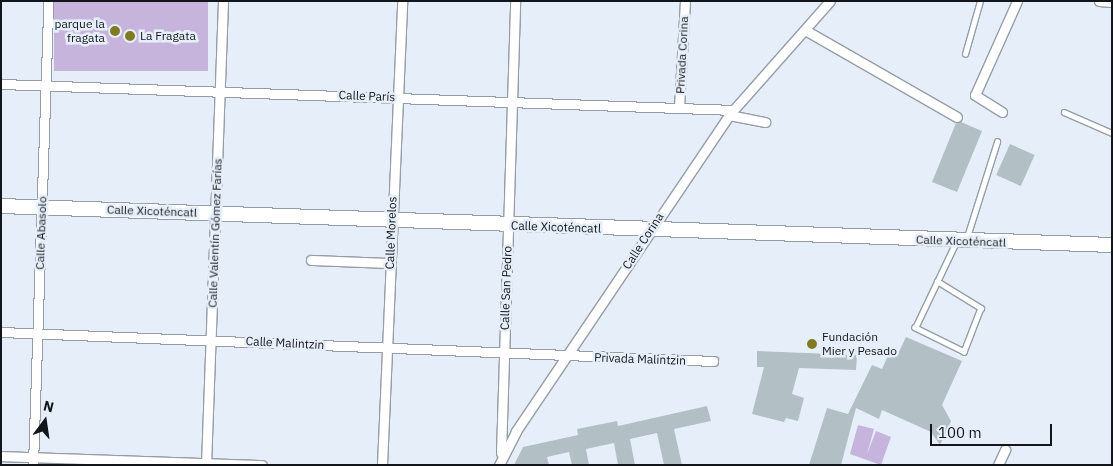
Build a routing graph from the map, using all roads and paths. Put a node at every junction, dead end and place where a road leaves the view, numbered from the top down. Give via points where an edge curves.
1 (48, 1) edge
2 (223, 1) edge
3 (402, 1) edge
4 (515, 1) edge
5 (685, 1) edge
6 (830, 1) edge
7 (980, 1) edge
8 (1017, 1) edge
9 (1099, 1) edge
10 (1112, 2) edge
11 (809, 33) junction
12 (964, 54) dead end
13 (1, 84) edge
14 (45, 85) junction
15 (220, 90) junction
16 (396, 97) junction
17 (512, 101) junction
18 (679, 108) junction
19 (1002, 112) dead end
20 (1064, 112) dead end
21 (731, 113) junction
22 (958, 117) dead end
23 (765, 122) dead end
24 (1112, 133) edge
25 (997, 142) dead end
26 (1, 206) edge
27 (42, 208) junction
28 (216, 214) junction
29 (392, 221) junction
30 (508, 225) junction
31 (649, 230) junction
32 (961, 240) junction
33 (1112, 245) edge
34 (311, 260) dead end
35 (390, 263) junction
36 (938, 281) junction
37 (1, 332) edge
38 (38, 333) junction
39 (210, 339) junction
40 (386, 348) junction
41 (504, 353) junction
42 (568, 356) junction
43 (713, 361) dead end
44 (1005, 450) dead end
45 (501, 455) junction
46 (1, 456) edge
47 (33, 461) edge
48 (206, 464) edge
49 (262, 465) edge
50 (382, 465) edge
51 (499, 465) edge
52 (998, 465) edge

1 - 14 street, Calle Abasolo
2 - 15 street, Calle Valentín Gómez Farías
3 - 16 street, Calle Morelos
4 - 17 street, Calle San Pedro
5 - 18 street, Privada Corina
6 - 11 street, Calle Corina
7 - 12 lane
8 - 19 street via 974,95
9 - 10 street
11 - 21 street, Calle Corina
11 - 22 street
13 - 14 street, Calle París
14 - 15 street, Calle París
14 - 27 street, Calle Abasolo
15 - 16 street, Calle París
15 - 28 street, Calle Valentín Gómez Farías
16 - 17 street, Calle París
16 - 29 street, Calle Morelos
17 - 18 street, Calle París
17 - 30 street, Calle San Pedro
18 - 21 street, Calle París
20 - 24 lane
21 - 23 street, Calle París
21 - 31 street, Calle Corina
25 - 32 lane
26 - 27 street, Calle Xicoténcatl
27 - 28 street, Calle Xicoténcatl
27 - 38 street, Calle Abasolo
28 - 29 street, Calle Xicoténcatl
28 - 39 street, Calle Valentín Gómez Farías
29 - 30 street, Calle Xicoténcatl
29 - 35 street, Calle Morelos
30 - 31 street, Calle Xicoténcatl
30 - 41 street, Calle San Pedro
31 - 32 street, Calle Xicoténcatl
31 - 42 street, Calle Corina
32 - 33 street, Calle Xicoténcatl
32 - 36 lane
34 - 35 street
35 - 40 street, Calle Morelos
36 - 36 lane via 915,328 964,352 981,308
37 - 38 street, Calle Malintzin
38 - 39 street, Calle Malintzin
38 - 47 street, Calle Abasolo
39 - 40 street, Calle Malintzin
39 - 48 street, Calle Valentín Gómez Farías
40 - 41 street, Calle Malintzin
40 - 50 street, Calle Morelos
41 - 42 street, Calle Malintzin
41 - 45 street, Calle San Pedro
42 - 43 street, Privada Malintzin
42 - 45 street, Calle Corina
44 - 52 street
45 - 51 street, Calle Corina
46 - 47 street
47 - 48 street
48 - 49 street

